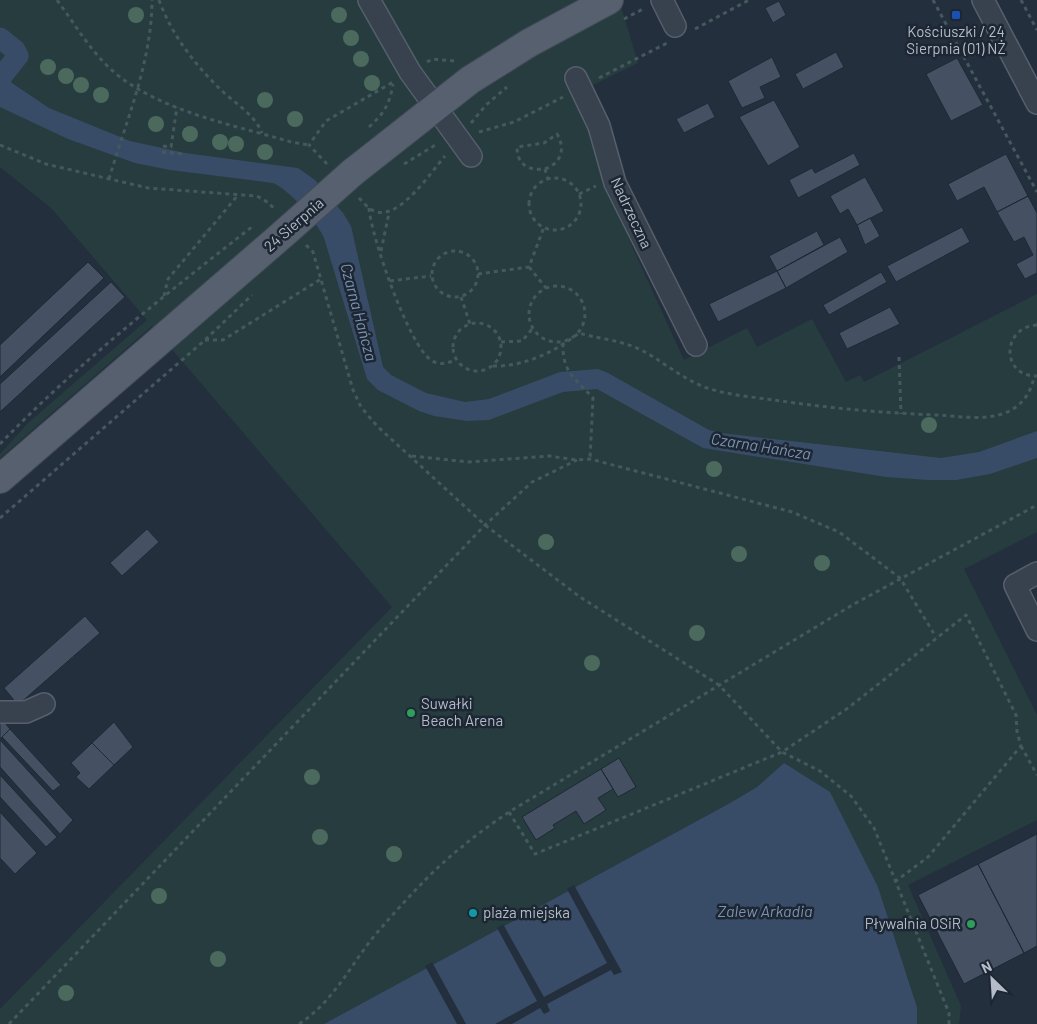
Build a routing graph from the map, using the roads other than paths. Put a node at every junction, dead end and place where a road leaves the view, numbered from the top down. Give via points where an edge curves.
1 (369, 0) edge
2 (983, 0) edge
3 (654, 4) edge
4 (615, 10) edge
5 (680, 32) road end
6 (578, 83) road end
7 (1037, 103) edge
8 (435, 106) junction
9 (471, 156) dead end
10 (696, 345) dead end
11 (0, 479) edge
12 (1037, 574) edge
13 (1037, 630) edge
14 (44, 704) dead end
15 (0, 712) edge

1 - 8 street via 402,59
2 - 7 street
3 - 5 street
4 - 8 main road, 24 Sierpnia via 529,43
6 - 10 street, Nadrzeczna via 599,126 615,183
8 - 9 street
8 - 11 main road, 24 Sierpnia, bridge via 353,172
12 - 13 street via 1015,585
14 - 15 street via 26,712

